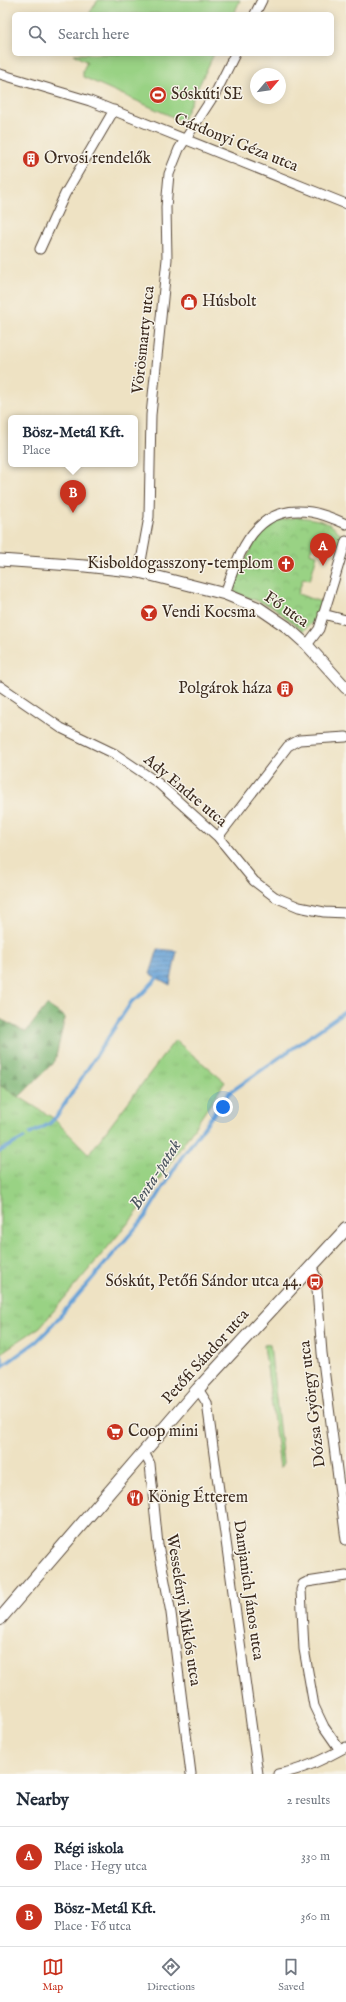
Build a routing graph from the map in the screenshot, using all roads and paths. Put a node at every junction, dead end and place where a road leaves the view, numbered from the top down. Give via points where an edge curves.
1 (262, 0) edge
2 (256, 12) edge
3 (234, 56) edge
4 (0, 74) edge
5 (114, 110) junction
6 (185, 139) junction
7 (346, 204) edge
8 (40, 249) dead end
9 (346, 524) edge
10 (346, 541) edge
11 (0, 560) edge
12 (139, 572) junction
13 (225, 594) junction
14 (323, 614) junction
15 (346, 620) edge
16 (307, 645) junction
17 (0, 686) edge
18 (346, 688) edge
19 (346, 737) edge
20 (218, 837) junction
21 (346, 913) edge
22 (346, 1229) edge
23 (311, 1266) junction
24 (198, 1389) junction
25 (144, 1452) junction
26 (346, 1540) edge
27 (346, 1576) edge
28 (0, 1619) edge
29 (343, 1748) edge
30 (191, 1774) edge
31 (258, 1774) edge
32 (278, 1774) edge

1 - 2 street
3 - 6 street, Vörösmarty utca via 216,92
4 - 5 street, Gárdonyi Géza utca
5 - 6 street, Gárdonyi Géza utca
5 - 8 street via 65,194
6 - 7 street, Gárdonyi Géza utca
6 - 12 street, Vörösmarty utca via 173,162 167,188 167,259 152,415 149,517
9 - 13 street via 312,512 291,511 275,514 256,528 249,538
10 - 14 street
11 - 12 street, Fő utca
12 - 13 street, Fő utca
13 - 16 street, Fő utca via 273,616
14 - 15 street
14 - 16 street via 315,635
16 - 18 street, Fő utca
17 - 20 street, Ady Endre utca via 61,728 136,767 158,783
19 - 20 street via 299,740 288,746
20 - 21 street, Ady Endre utca via 254,880 276,897 299,907
22 - 23 main road, Petőfi Sándor utca
23 - 24 main road, Petőfi Sándor utca
23 - 26 street, Dózsa György utca via 316,1277 322,1353
24 - 25 main road, Petőfi Sándor utca
24 - 31 street, Damjanich János utca via 207,1403
25 - 28 main road, Petőfi Sándor utca
25 - 30 street, Wesselényi Miklós utca via 150,1464 158,1545 171,1613
27 - 29 street via 312,1580 303,1584 301,1590 304,1649 314,1706 324,1727
29 - 32 street via 308,1766

